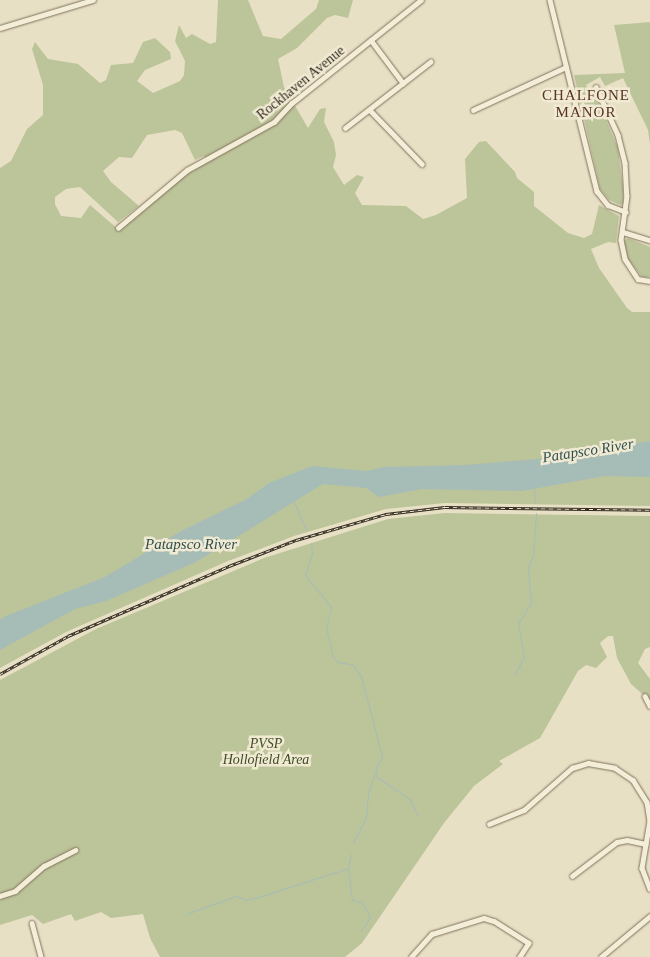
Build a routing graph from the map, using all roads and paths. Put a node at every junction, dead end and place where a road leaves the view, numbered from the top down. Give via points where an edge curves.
1 (93, 0) edge
2 (421, 0) edge
3 (550, 0) edge
4 (0, 28) edge
5 (371, 40) junction
6 (430, 62) dead end
7 (566, 67) junction
8 (403, 83) junction
9 (596, 86) dead end
10 (370, 110) junction
11 (473, 110) dead end
12 (345, 128) dead end
13 (422, 164) dead end
14 (626, 212) junction
15 (118, 228) dead end
16 (623, 232) junction
17 (650, 240) edge
18 (650, 281) edge
19 (644, 696) dead end
20 (650, 706) edge
21 (489, 824) dead end
22 (646, 844) junction
23 (75, 850) dead end
24 (572, 876) dead end
25 (650, 889) edge
26 (0, 896) edge
27 (650, 916) edge
28 (32, 923) dead end
29 (42, 957) edge
30 (411, 957) edge
31 (520, 957) edge
32 (601, 957) edge

1 - 4 street
2 - 5 street, Rockhaven Avenue
3 - 7 street
5 - 8 street
5 - 15 street, Rockhaven Avenue via 292,103 274,122 187,170
6 - 8 street
7 - 11 street
7 - 14 street via 597,191 608,205
8 - 10 street
9 - 14 street via 622,148 628,178
10 - 12 street
10 - 13 street
14 - 16 street
16 - 17 street
16 - 18 street via 622,246 627,264 638,279
19 - 20 street
21 - 22 street via 524,810 572,768 588,763 604,765 625,773 644,795 650,821
22 - 24 street via 627,840 617,842
22 - 25 street via 642,868
23 - 26 street via 44,866 15,891
27 - 32 street
28 - 29 street
30 - 31 street via 432,934 484,918 494,920 529,943

